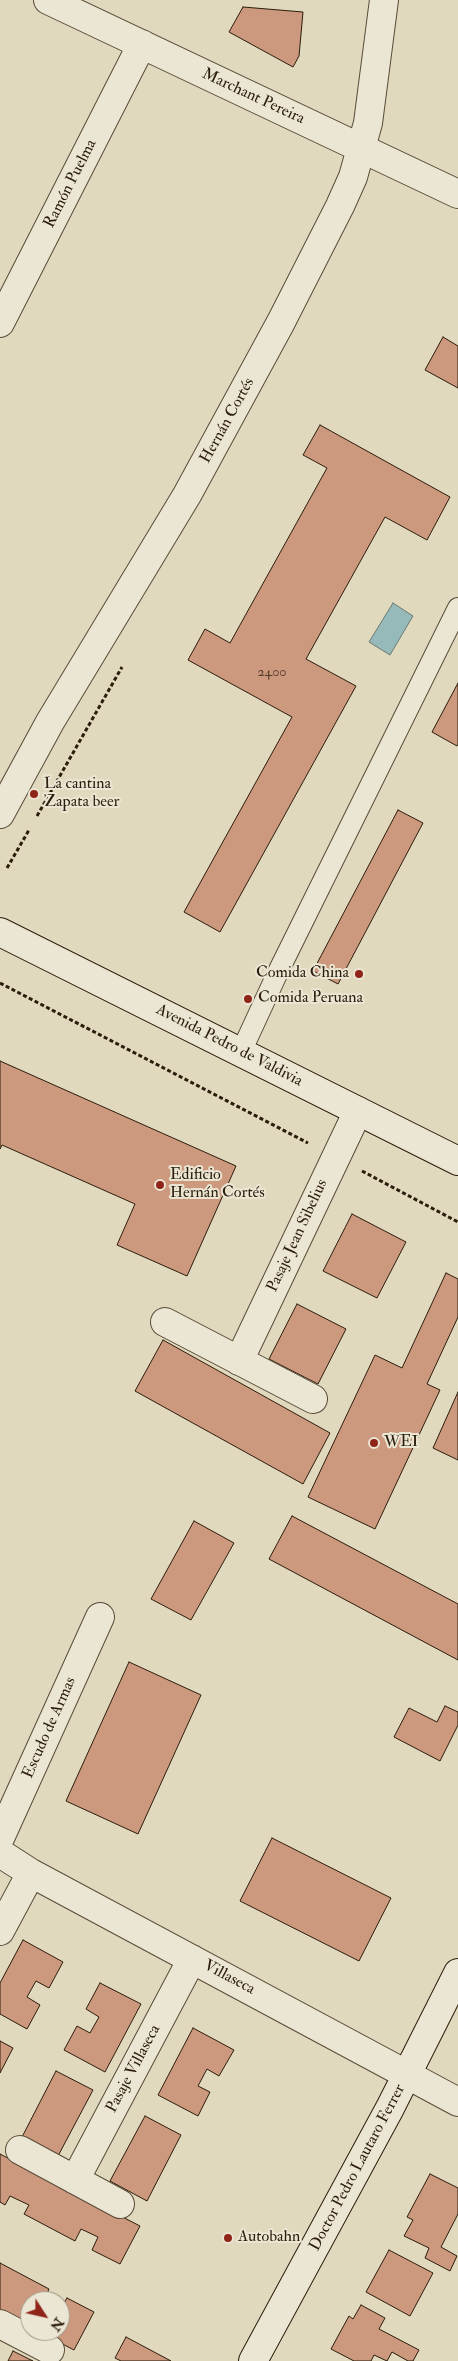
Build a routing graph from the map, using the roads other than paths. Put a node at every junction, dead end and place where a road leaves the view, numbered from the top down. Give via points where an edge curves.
1 (48, 0) edge
2 (384, 0) edge
3 (142, 44) junction
4 (362, 149) junction
5 (458, 194) edge
6 (0, 323) edge
7 (458, 608) edge
8 (0, 814) edge
9 (0, 932) edge
10 (241, 1052) junction
11 (358, 1111) junction
12 (458, 1161) edge
13 (165, 1322) dead end
14 (239, 1361) junction
15 (314, 1400) dead end
16 (100, 1617) dead end
17 (0, 1838) edge
18 (0, 1853) edge
19 (31, 1873) junction
20 (0, 1931) edge
21 (192, 1959) junction
22 (458, 1973) edge
23 (408, 2075) junction
24 (458, 2102) edge
25 (20, 2150) dead end
26 (75, 2180) junction
27 (120, 2204) dead end
28 (1, 2326) edge
29 (50, 2350) dead end
30 (253, 2361) edge

1 - 3 street, Marchant Pereira
2 - 4 street, Hernán Cortés
3 - 4 street, Marchant Pereira
3 - 6 street, Ramón Puelma
4 - 5 street, Marchant Pereira
4 - 8 street, Hernán Cortés via 340,206 277,331 187,495 50,722
7 - 10 lane
9 - 10 street, Avenida Pedro de Valdivia
10 - 11 street, Avenida Pedro de Valdivia
11 - 12 street, Avenida Pedro de Valdivia
11 - 14 street, Pasaje Jean Sibelius
13 - 14 street
14 - 15 street
16 - 17 street, Escudo de Armas
18 - 19 street, Villaseca
19 - 20 street
19 - 21 street, Villaseca
21 - 23 street, Villaseca
21 - 26 street, Pasaje Villaseca
22 - 23 street, Doctor Pedro Lautaro Ferrer
23 - 24 street, Villaseca
23 - 30 street, Doctor Pedro Lautaro Ferrer
25 - 26 street
26 - 27 street
28 - 29 street

